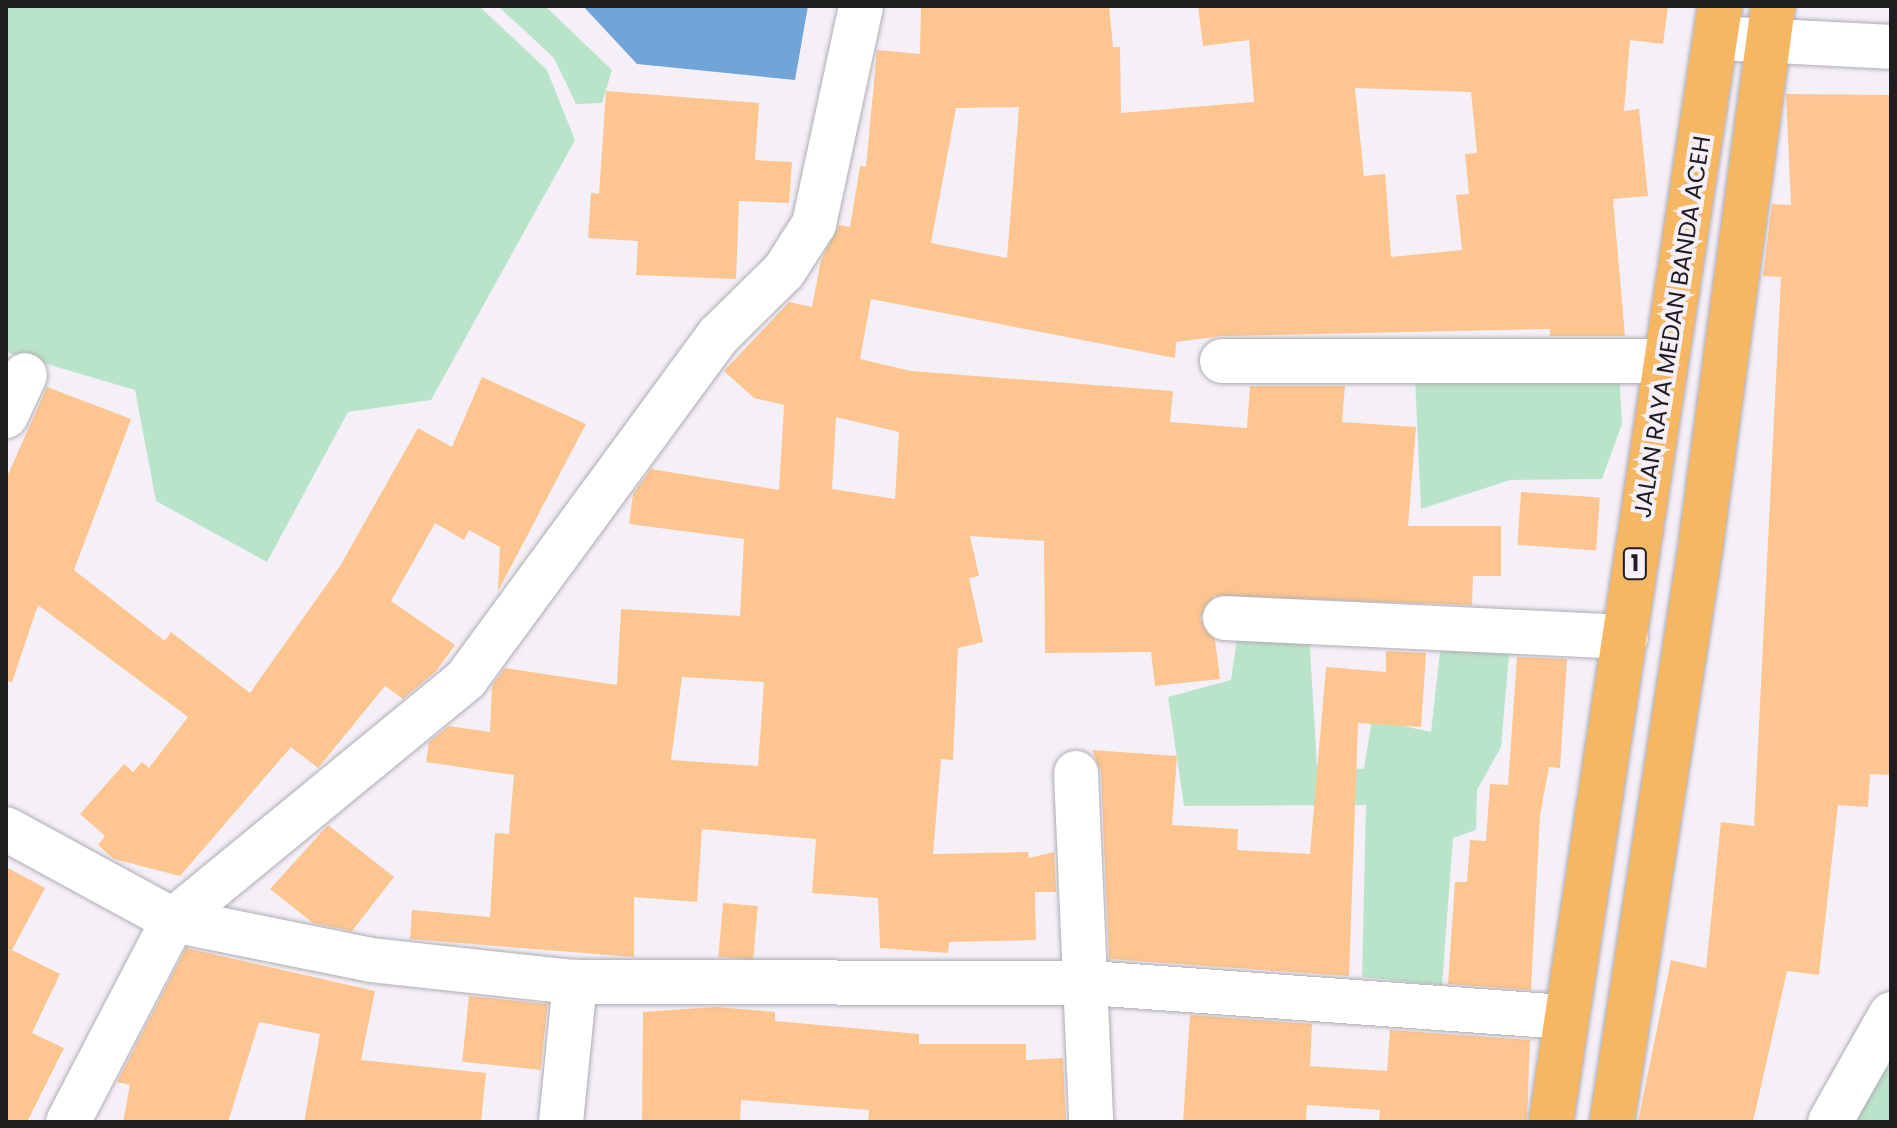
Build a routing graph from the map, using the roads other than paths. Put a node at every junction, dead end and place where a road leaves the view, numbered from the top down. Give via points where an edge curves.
1 (861, 6) edge
2 (1718, 22) edge
3 (1771, 24) edge
4 (1891, 47) edge
5 (1222, 361) dead end
6 (1663, 361) junction
7 (25, 375) dead end
8 (6, 416) edge
9 (1225, 618) dead end
10 (1626, 637) junction
11 (1076, 773) dead end
12 (6, 829) edge
13 (173, 920) junction
14 (575, 982) junction
15 (1090, 983) junction
16 (1891, 1014) edge
17 (1565, 1017) junction
18 (68, 1122) edge
19 (561, 1122) edge
20 (1091, 1122) edge
21 (1551, 1122) edge
22 (1612, 1122) edge
23 (1830, 1122) edge

1 - 13 street via 814,224 784,271 719,335 466,679
2 - 3 street
2 - 6 highway, JALAN RAYA MEDAN BANDA ACEH / 1
3 - 4 street
3 - 22 highway via 1700,550
5 - 6 street
6 - 10 highway, JALAN RAYA MEDAN BANDA ACEH / 1
7 - 8 street
9 - 10 street
10 - 17 highway, JALAN RAYA MEDAN BANDA ACEH / 1
11 - 15 street
12 - 13 street
13 - 14 street via 371,960
13 - 18 street
14 - 15 street
14 - 19 street
15 - 17 street
15 - 20 street
16 - 23 street
17 - 21 highway, JALAN RAYA MEDAN BANDA ACEH / 1

